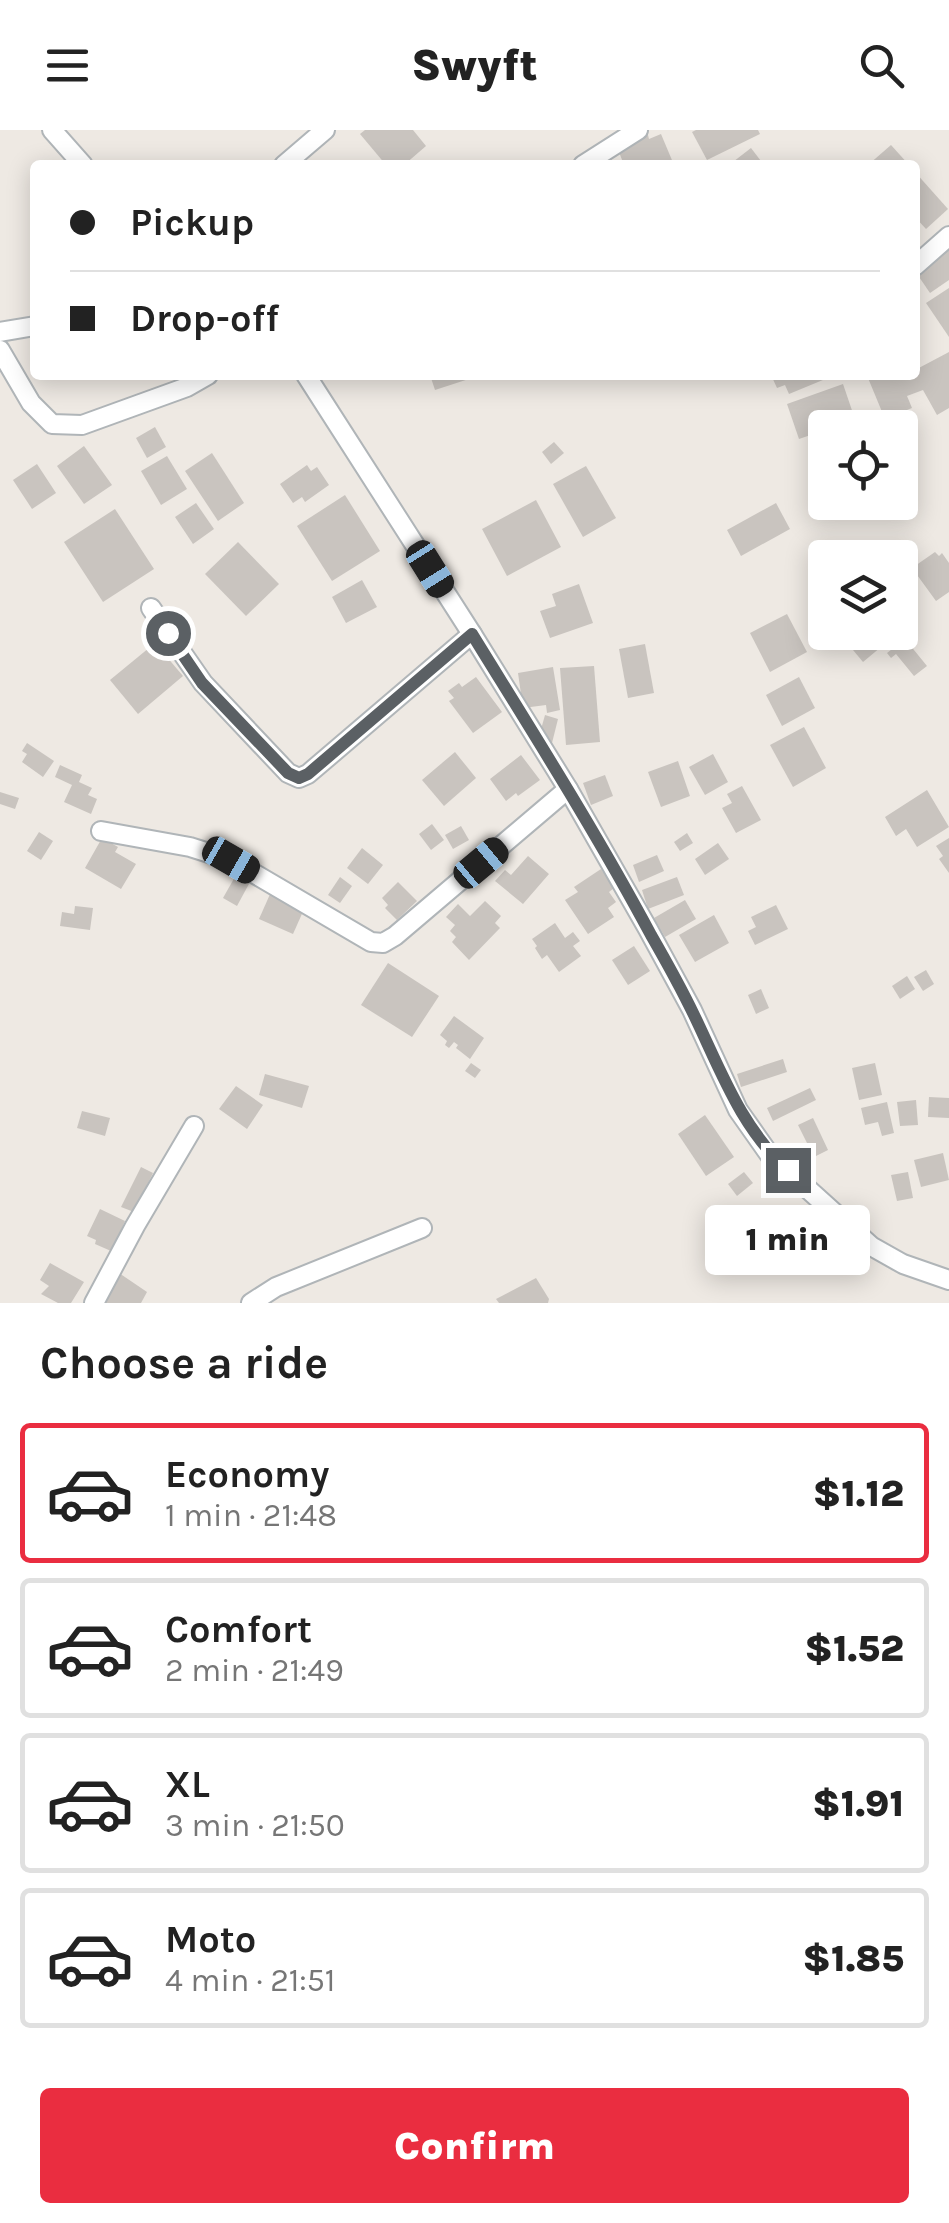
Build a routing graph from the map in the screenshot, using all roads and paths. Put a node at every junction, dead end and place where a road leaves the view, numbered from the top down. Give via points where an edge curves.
1 (52, 130) edge
2 (325, 130) edge
3 (638, 130) edge
4 (79, 160) edge
5 (290, 160) edge
6 (591, 160) edge
7 (949, 236) edge
8 (920, 262) edge
9 (30, 327) edge
10 (0, 332) edge
11 (0, 350) edge
12 (199, 380) edge
13 (309, 380) edge
14 (150, 608) dead end
15 (472, 634) junction
16 (568, 789) junction
17 (101, 831) dead end
18 (194, 1126) dead end
19 (422, 1228) dead end
20 (946, 1276) edge
21 (94, 1303) edge
22 (251, 1303) edge

1 - 4 street
2 - 5 street
3 - 6 street
7 - 8 street
9 - 10 street
11 - 12 street via 52,424 82,425
13 - 15 street
14 - 15 street via 202,683 299,778
15 - 16 street
16 - 17 street via 383,943 231,860
16 - 20 street via 692,1010 738,1110 769,1154 871,1246
18 - 21 street
19 - 22 street

